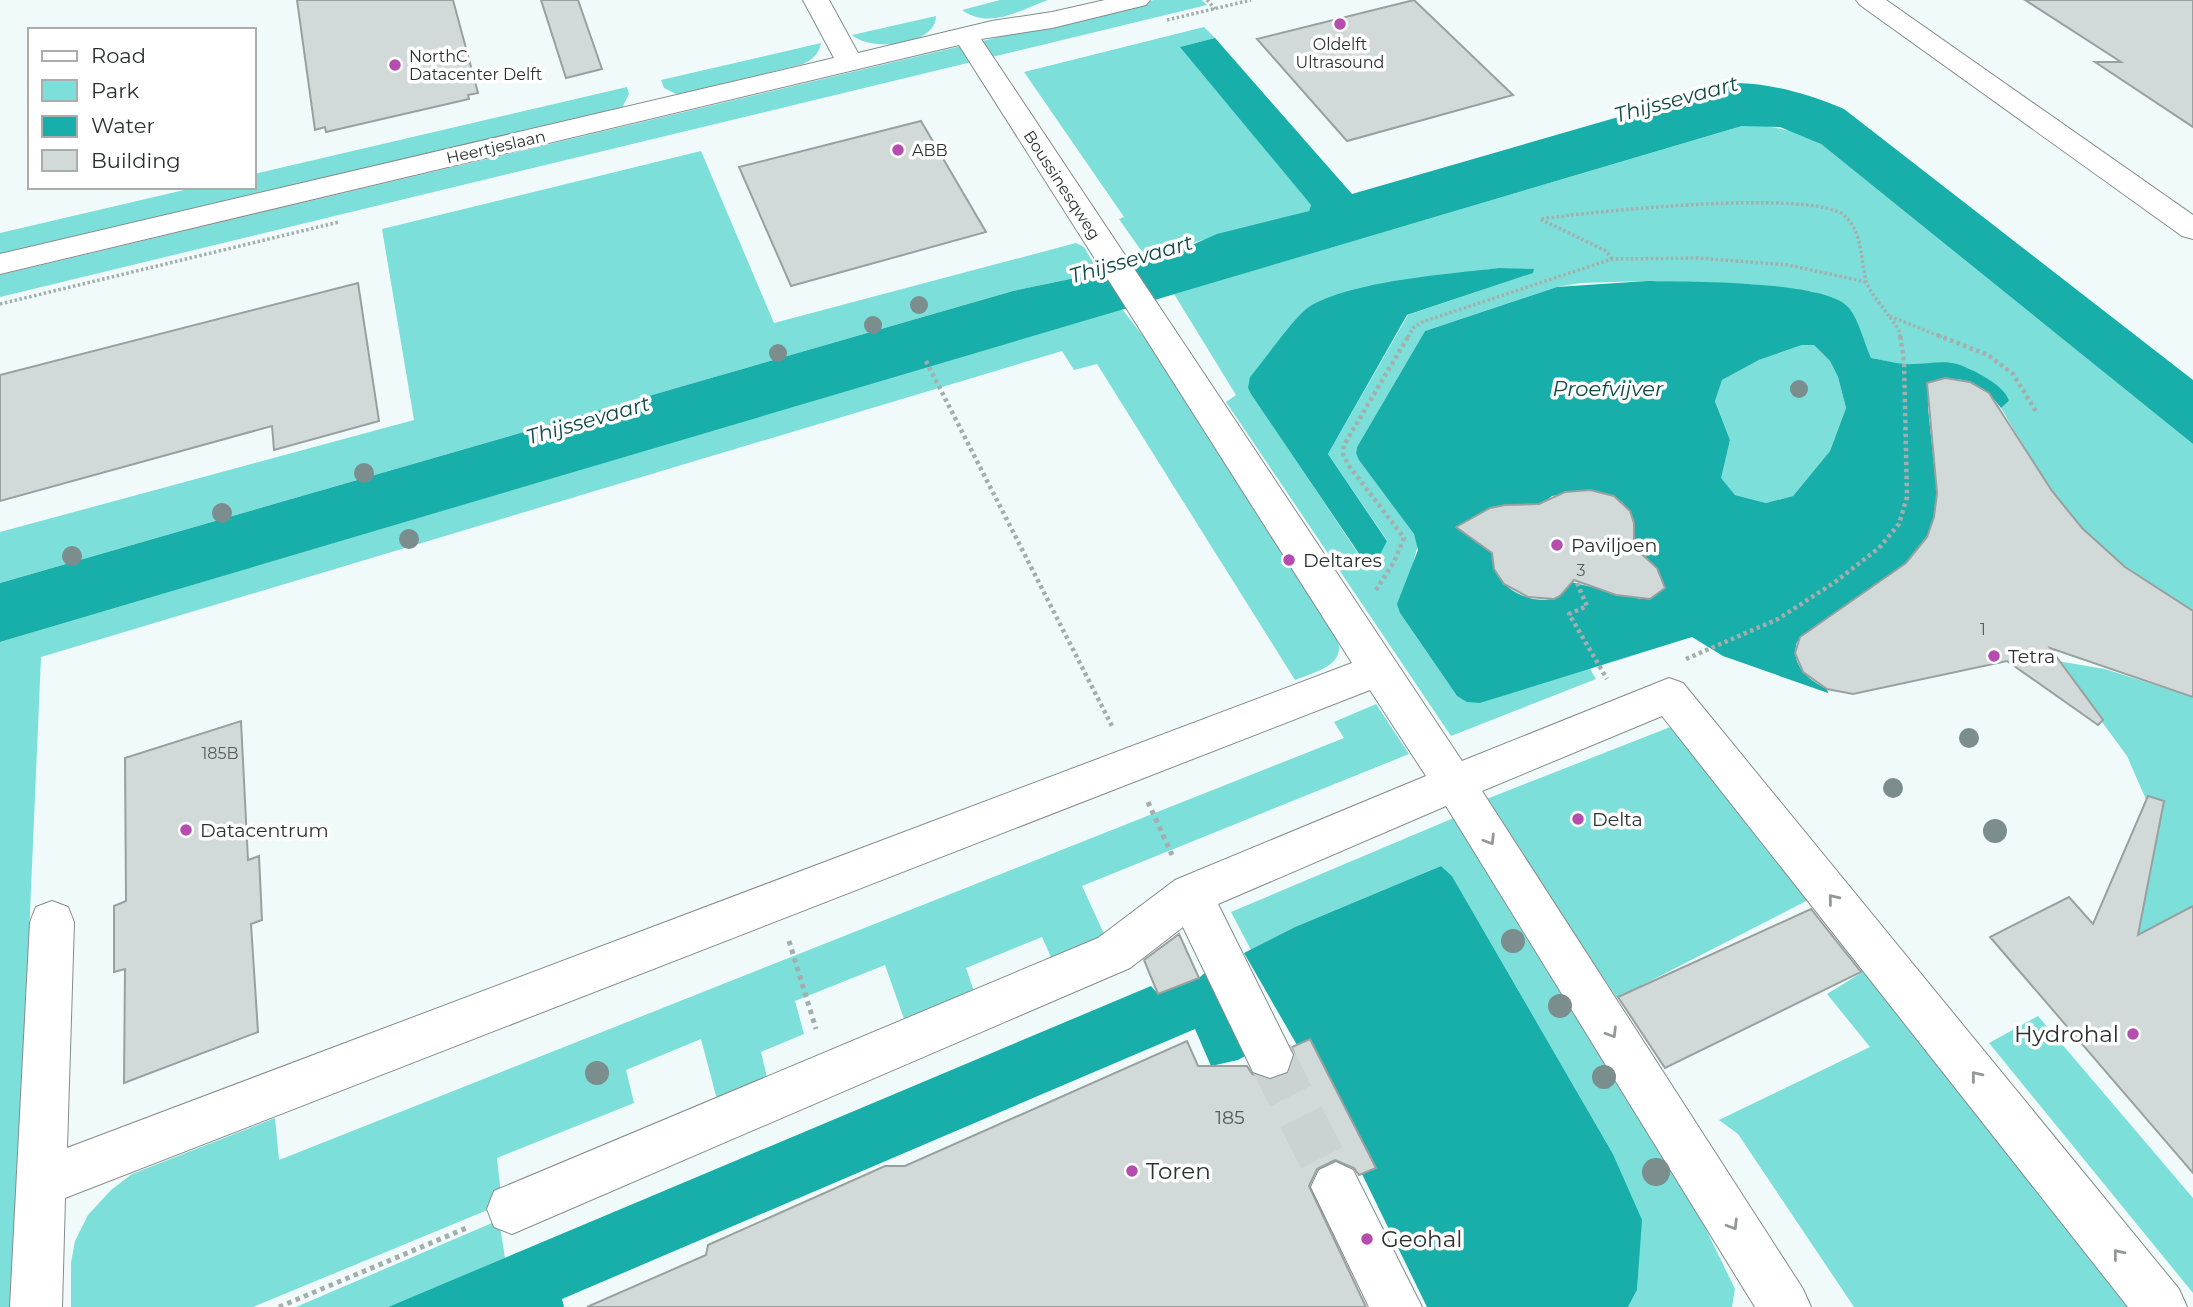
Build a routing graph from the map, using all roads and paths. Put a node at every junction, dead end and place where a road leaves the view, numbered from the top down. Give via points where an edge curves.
1 (816, 0) edge
2 (1071, 0) edge
3 (1137, 0) edge
4 (1207, 0) edge
5 (1230, 0) edge
6 (1868, 0) edge
7 (1234, 4) dead end
8 (1215, 9) dead end
9 (979, 33) junction
10 (850, 63) junction
11 (2193, 229) edge
12 (1612, 259) junction
13 (0, 264) edge
14 (1866, 282) junction
15 (1889, 316) junction
16 (926, 360) dead end
17 (2037, 413) dead end
18 (1577, 583) dead end
19 (1371, 596) dead end
20 (1378, 670) junction
21 (1605, 675) dead end
22 (1674, 679) junction
23 (1131, 764) junction
24 (1454, 783) junction
25 (1190, 895) junction
26 (776, 901) junction
27 (52, 922) dead end
28 (1270, 1055) tunnel mouth
29 (830, 1074) junction
30 (42, 1182) junction
31 (1336, 1187) tunnel mouth
32 (512, 1209) joint
33 (36, 1307) edge
34 (279, 1307) edge
35 (1396, 1307) edge
36 (1785, 1307) edge
37 (2161, 1307) edge

1 - 10 street
2 - 9 street, Heertjeslaan
3 - 9 street, Heertjeslaan
4 - 8 path
5 - 7 path
6 - 11 street
9 - 10 street, Heertjeslaan
9 - 20 street, Boussinesqweg via 1100,243
10 - 13 street, Heertjeslaan
12 - 14 path via 1698,258 1788,265
12 - 14 path via 1606,251 1540,219 1675,207 1825,206 1852,224 1864,256
12 - 19 path via 1413,328 1344,445 1343,454 1404,538
14 - 15 path
15 - 17 path via 1988,355 2013,374
15 - 22 path via 1899,330 1904,361 1907,497 1899,524 1879,548 1835,582
16 - 23 path
18 - 21 path via 1587,606 1569,614
20 - 23 street
20 - 24 street, Boussinesqweg
22 - 24 street
37 -> 22 street
23 - 25 path
23 - 26 street
24 - 25 street
24 -> 36 street, Boussinesqweg
25 - 28 street
25 - 29 street via 1114,953
26 - 29 path
26 - 30 street
27 - 30 street
29 - 32 street
30 - 33 street
31 - 35 street
32 - 34 path

